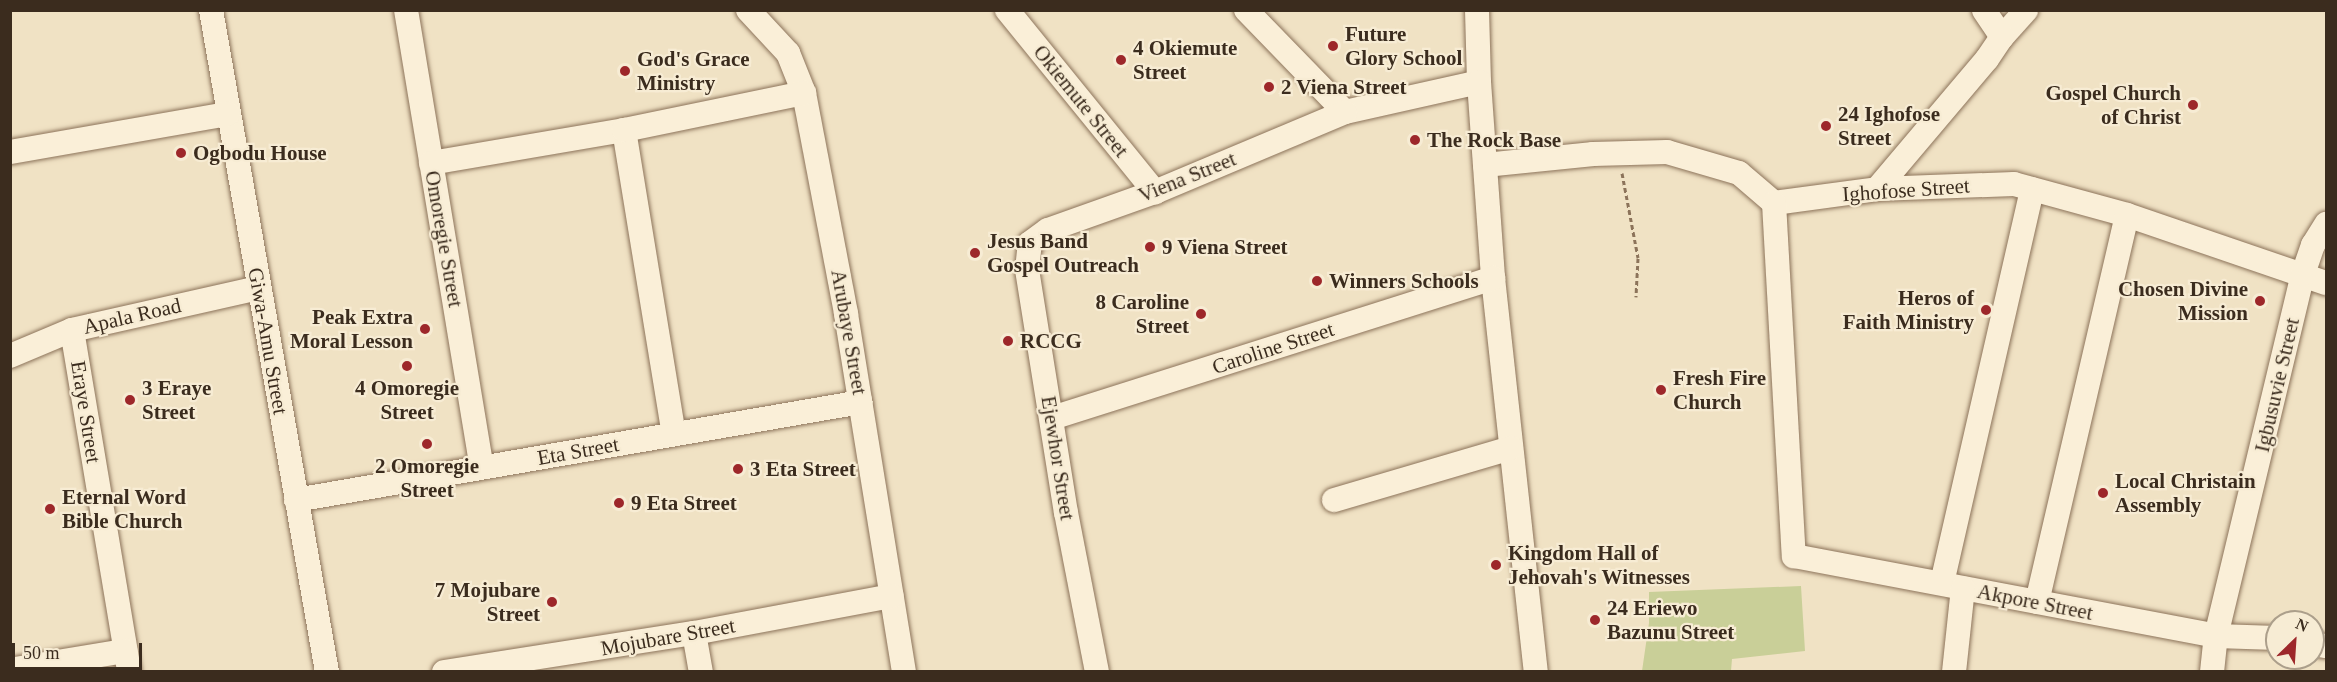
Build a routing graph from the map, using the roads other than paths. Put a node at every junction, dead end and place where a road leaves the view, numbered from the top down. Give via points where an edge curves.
1 (211, 10) edge
2 (406, 10) edge
3 (748, 10) edge
4 (1007, 10) edge
5 (1477, 10) edge
6 (1984, 10) edge
7 (2026, 10) edge
8 (1252, 13) edge
9 (2002, 37) junction
10 (1479, 81) junction
11 (804, 93) junction
12 (1345, 112) junction
13 (228, 114) junction
14 (624, 130) junction
15 (10, 152) edge
16 (431, 163) junction
17 (1485, 165) junction
18 (1877, 189) junction
19 (2032, 189) junction
20 (1155, 192) junction
21 (1774, 203) junction
22 (2127, 215) junction
23 (2326, 224) edge
24 (1030, 243) joint
25 (2303, 273) junction
26 (1493, 278) junction
27 (2326, 283) edge
28 (258, 288) junction
29 (72, 330) junction
30 (10, 356) edge
31 (861, 402) junction
32 (1052, 418) junction
33 (674, 434) junction
34 (1511, 448) junction
35 (482, 467) junction
36 (296, 500) junction
37 (1334, 500) dead end
38 (1952, 586) junction
39 (892, 596) junction
40 (2037, 603) junction
41 (694, 633) junction
42 (2216, 636) junction
43 (2265, 638) edge
44 (127, 661) edge
45 (520, 667) edge
46 (10, 670) edge
47 (327, 672) edge
48 (444, 672) edge
49 (701, 672) edge
50 (904, 672) edge
51 (1097, 672) edge
52 (1536, 672) edge
53 (1954, 672) edge
54 (2212, 672) edge

1 - 13 street, Giwa-Amu Street
2 - 16 street, Omoregie Street
3 - 11 street, Arubaye Street via 788,52
4 - 20 street, Okiemute Street
5 - 10 street
6 - 9 street
7 - 9 street
8 - 12 street
9 - 18 street
10 - 12 street, Viena Street
10 - 17 street
11 - 14 street
11 - 31 street, Arubaye Street
12 - 20 street, Viena Street
13 - 15 street
13 - 28 street, Giwa-Amu Street
14 - 16 street
14 - 33 street
16 - 35 street, Omoregie Street
17 - 21 street via 1666,152 1739,173
17 - 26 street
18 - 19 street, Ighofose Street via 2014,184
18 - 21 street, Ighofose Street
19 - 22 street, Ighofose Street
19 - 38 street
20 - 24 street, Viena Street via 1048,230
21 - 38 street, Akpore Street via 1794,556
22 - 25 street, Ighofose Street
22 - 40 street
23 - 25 street, Igbusuvie Street
24 - 32 street, Ejewhor Street via 1027,270
25 - 27 street, Ighofose Street
25 - 42 street, Igbusuvie Street
26 - 32 street, Caroline Street
26 - 34 street
28 - 29 street, Apala Road
28 - 36 street, Giwa-Amu Street
29 - 30 street, Apala Road
29 - 44 street, Eraye Street
31 - 33 street, Eta Street
31 - 39 street, Arubaye Street
32 - 51 street, Ejewhor Street
33 - 35 street, Eta Street
34 - 37 street
34 - 52 street
35 - 36 street, Eta Street
36 - 47 street, Giwa-Amu Street
38 - 40 street, Akpore Street
38 - 53 street
39 - 41 street, Mojubare Street
39 - 50 street, Arubaye Street
40 - 42 street, Akpore Street
41 - 45 street, Mojubare Street
41 - 49 street
42 - 43 street, Akpore Street
42 - 54 street, Igbusuvie Street
44 - 46 street
45 - 48 street, Mojubare Street

